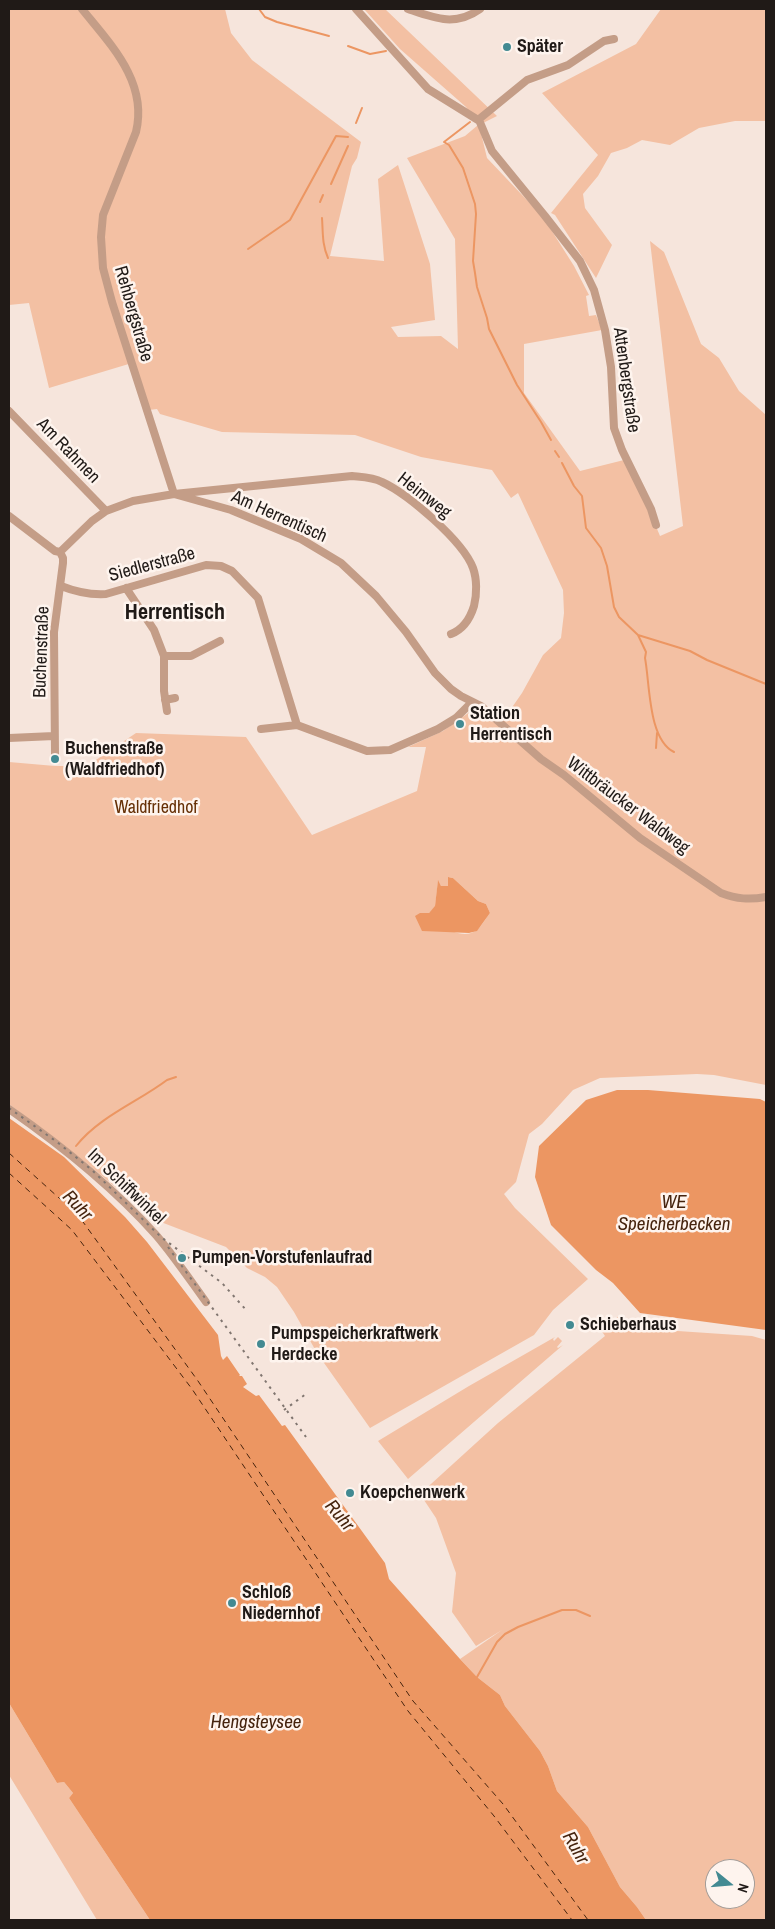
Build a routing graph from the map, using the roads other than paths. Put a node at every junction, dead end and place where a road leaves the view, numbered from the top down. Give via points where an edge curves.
1 (82, 9) edge
2 (356, 9) edge
3 (408, 9) edge
4 (480, 9) edge
5 (614, 38) dead end
6 (479, 120) junction
7 (9, 411) edge
8 (174, 494) junction
9 (106, 511) junction
10 (9, 516) edge
11 (656, 525) dead end
12 (60, 552) junction
13 (61, 586) junction
14 (126, 588) junction
15 (451, 634) dead end
16 (220, 641) dead end
17 (206, 649) junction
18 (164, 656) junction
19 (211, 657) dead end
20 (175, 698) dead end
21 (165, 700) junction
22 (472, 702) junction
23 (484, 708) joint
24 (167, 711) dead end
25 (297, 725) junction
26 (262, 728) dead end
27 (54, 736) junction
28 (9, 738) edge
29 (55, 754) dead end
30 (766, 897) edge
31 (9, 1110) edge
32 (206, 1302) dead end

1 - 8 street, Rehbergstraße via 130,73 137,95 139,118 136,132 103,214 103,268
2 - 6 street via 428,89
3 - 4 street via 449,21
5 - 6 street via 568,65 526,80
6 - 11 street, Attenbergstraße via 492,151 580,261 594,290 611,367 614,428
7 - 9 street, Am Rahmen
8 - 9 street, Am Herrentisch via 133,501
8 - 15 street, Heimweg via 352,476 382,482 427,514 454,540 473,567 476,588 473,610 461,630
8 - 22 street, Am Herrentisch via 254,519 341,563 376,596 435,673 451,689
9 - 12 street, Am Herrentisch
10 - 12 street
12 - 13 street, Buchenstraße via 63,558
13 - 14 street, Siedlerstraße via 93,595
13 - 27 street, Buchenstraße via 54,632
14 - 18 street via 154,630
14 - 25 street, Siedlerstraße via 206,565 232,571 258,598
16 - 17 street
17 - 18 street via 191,656
17 - 19 street
18 - 21 street
20 - 21 street
21 - 24 street
22 - 23 street, Am Herrentisch
22 - 25 street via 456,718 438,729 390,750 367,751
23 - 30 street, Wittbräucker Waldweg via 541,759 640,838 721,893 749,900
25 - 26 street
27 - 28 street
27 - 29 street, Buchenstraße
31 - 32 street, Im Schiffwinkel via 61,1147 122,1200 157,1236

